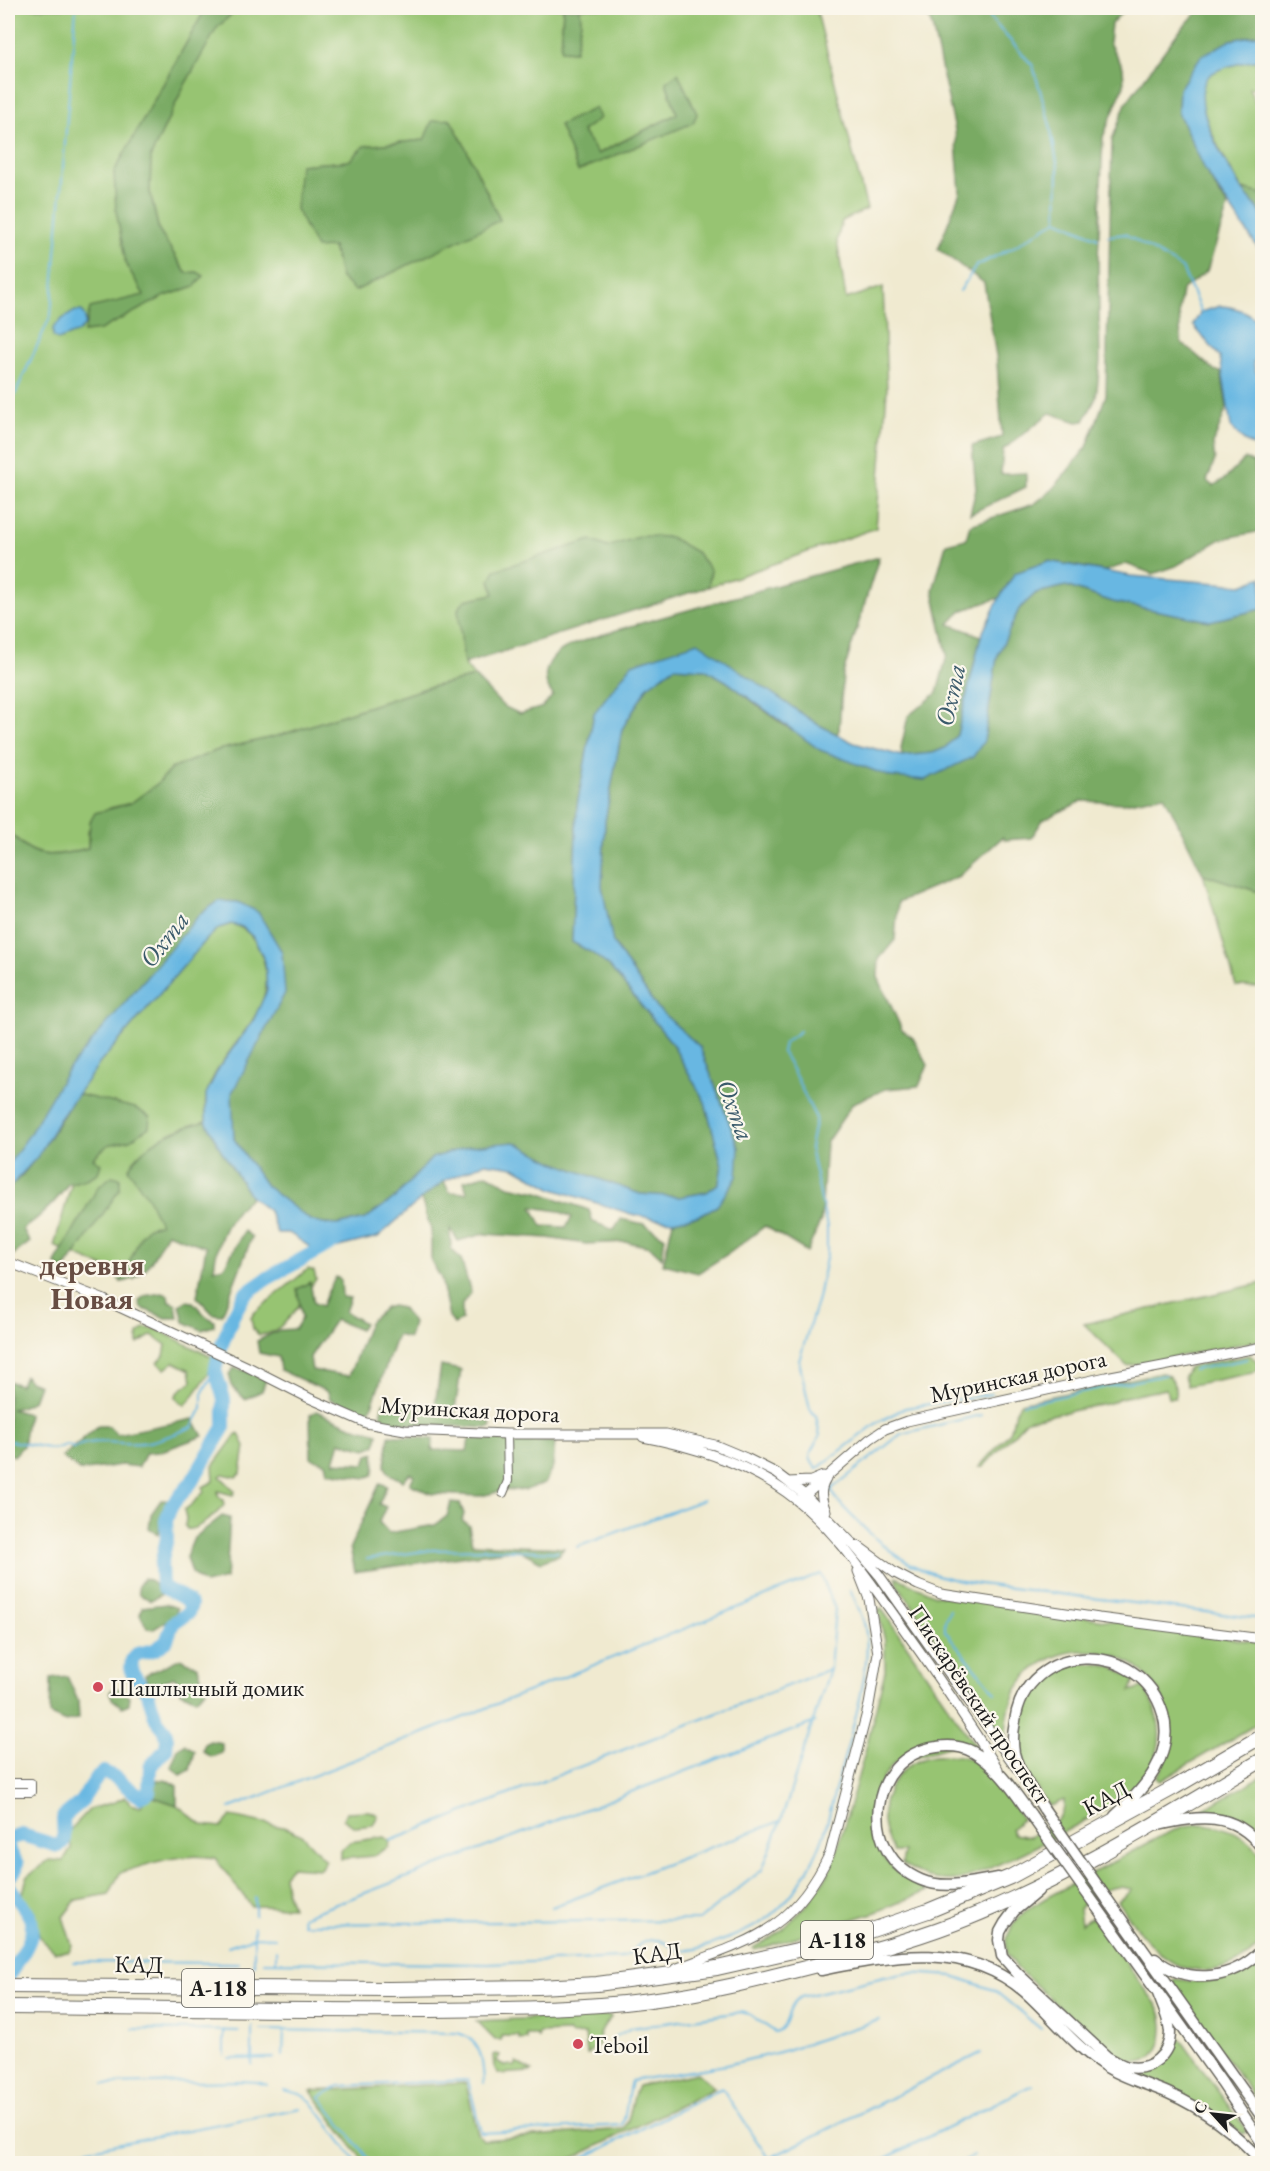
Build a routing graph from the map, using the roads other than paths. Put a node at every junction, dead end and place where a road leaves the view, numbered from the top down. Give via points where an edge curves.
1 (8, 1262) edge
2 (1263, 1347) edge
3 (507, 1434) junction
4 (629, 1435) junction
5 (830, 1473) junction
6 (788, 1482) junction
7 (503, 1493) dead end
8 (802, 1499) junction
9 (828, 1516) junction
10 (852, 1543) junction
11 (854, 1560) junction
12 (1263, 1639) edge
13 (1263, 1736) edge
14 (1263, 1760) edge
15 (1004, 1779) junction
16 (1026, 1782) junction
17 (8, 1783) edge
18 (8, 1792) edge
19 (1108, 1822) junction
20 (1146, 1828) junction
21 (1263, 1848) edge
22 (1010, 1877) junction
23 (1048, 1882) junction
24 (1136, 1939) junction
25 (1263, 1950) edge
26 (657, 1976) junction
27 (762, 1979) junction
28 (8, 1986) edge
29 (1157, 1990) junction
30 (8, 2007) edge
31 (1263, 2117) edge
32 (1263, 2143) edge
33 (1263, 2162) edge

1 - 3 street, Муринская дорога via 102,1299 366,1423 405,1430
2 - 5 street, Муринская дорога via 907,1421 870,1439
3 - 4 street, Муринская дорога
3 - 7 street via 507,1481
4 - 6 street, Муринская дорога via 666,1434 715,1445
4 - 8 street, Муринская дорога via 671,1442 734,1463
5 - 6 street via 811,1481
5 - 8 street, Муринская дорога
5 - 9 street via 820,1492
6 - 8 street, Муринская дорога
8 - 9 street, Пискарёвский проспект
8 - 11 street, Пискарёвский проспект
9 - 10 street, Пискарёвский проспект
10 - 12 street via 895,1573 941,1594
10 - 16 street, Пискарёвский проспект
11 - 15 street, Пискарёвский проспект via 953,1698
11 - 26 street via 869,1599 878,1653 837,1829 821,1873 770,1930 718,1955
13 - 19 highway, КАД / А-118
14 - 20 highway, КАД / А-118
15 - 22 main road via 966,1749 926,1748 897,1764 879,1798 878,1814 880,1833 889,1853 920,1880 947,1885
15 - 29 main road, Пискарёвский проспект, bridge
16 - 19 main road via 1015,1754 1013,1732 1019,1704 1028,1687 1047,1671 1074,1659 1100,1659 1128,1668 1146,1682 1160,1702 1164,1748 1145,1786
16 - 24 main road, Пискарёвский проспект, bridge
17 - 18 street via 31,1783 30,1792
19 - 22 highway, КАД / А-118
20 - 21 main road via 1194,1817 1211,1818 1243,1829
20 - 23 highway, КАД / А-118
22 - 26 highway, КАД / А-118 via 928,1911 824,1944 717,1968
23 - 27 highway, КАД / А-118 via 907,1941
23 - 29 main road via 1014,1911 1000,1932 1002,1956 1018,1974 1107,2056 1129,2067 1155,2063 1168,2044 1168,2020
24 - 25 main road via 1166,1968 1197,1977 1219,1976 1239,1968
24 - 31 main road, Пискарёвский проспект
26 - 28 highway, КАД / А-118 via 597,1984 503,1988
27 - 30 highway, КАД / А-118 via 652,2000 539,2009
27 - 33 main road via 897,1956 938,1956 977,1964 1025,1993 1103,2065 1193,2106 1242,2140
29 - 32 main road, Пискарёвский проспект

